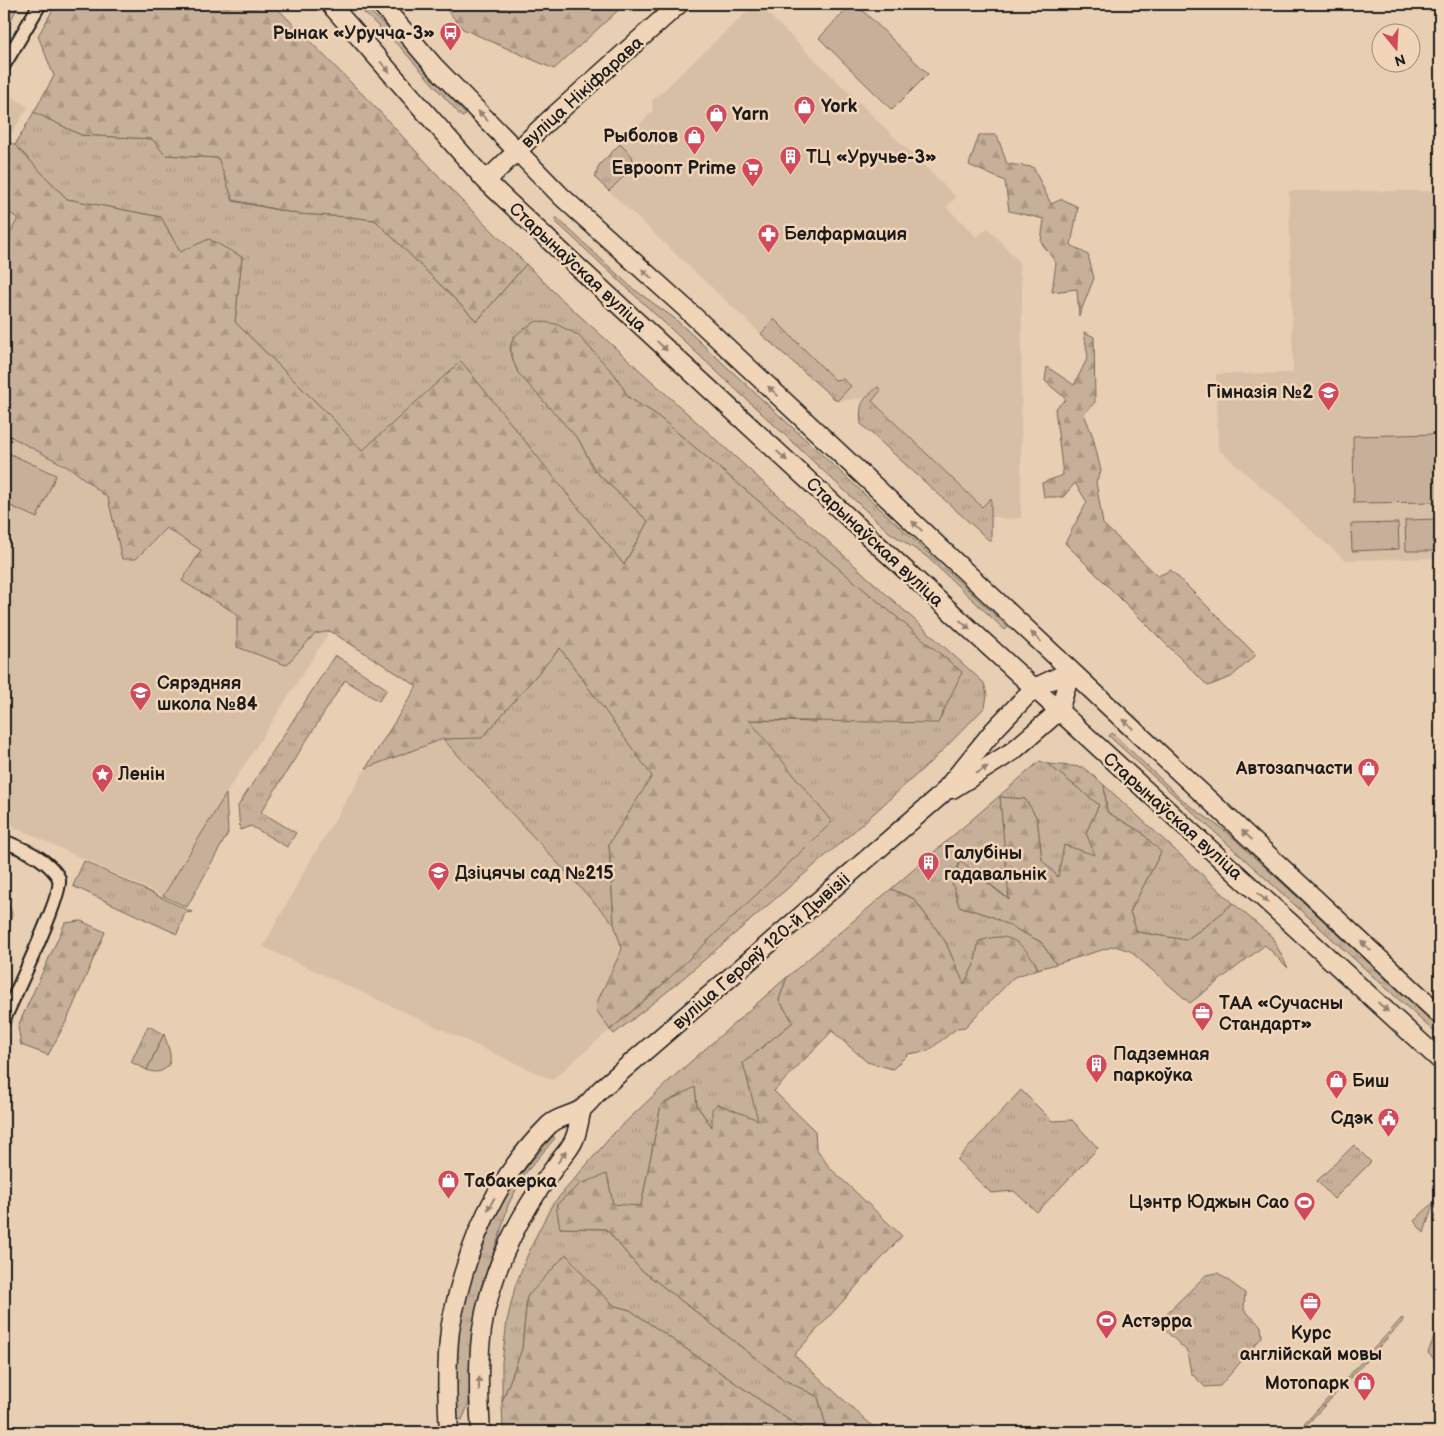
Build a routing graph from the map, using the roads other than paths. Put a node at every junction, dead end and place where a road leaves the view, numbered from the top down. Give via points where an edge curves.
1 (40, 4) edge
2 (330, 4) edge
3 (380, 4) edge
4 (679, 4) edge
5 (4, 65) edge
6 (518, 150) junction
7 (486, 181) junction
8 (1071, 671) junction
9 (1034, 688) junction
10 (1059, 711) junction
11 (941, 795) junction
12 (4, 841) edge
13 (1440, 1015) edge
14 (4, 1020) edge
15 (1440, 1060) edge
16 (582, 1109) junction
17 (449, 1432) edge
18 (482, 1432) edge

1 - 5 street
2 -> 7 main road, Старынаўская вуліца
6 -> 3 main road, Старынаўская вуліца via 434,66
4 - 6 main road, вуліца Нікіфарава
6 - 7 main road, вуліца Нікіфарава
8 -> 6 main road, Старынаўская вуліца via 684,307 576,211
7 -> 9 main road, Старынаўская вуліца
8 - 9 main road
8 - 10 main road
13 -> 8 main road, Старынаўская вуліца
9 - 10 main road, Старынаўская вуліца
9 - 11 main road, вуліца Герояў 120-й Дывізіі via 994,730
11 -> 10 main road, вуліца Герояў 120-й Дывізіі via 1013,751
10 -> 15 main road, Старынаўская вуліца
11 - 16 main road, вуліца Герояў 120-й Дывізіі via 601,1089
12 - 14 street via 38,856 59,878 60,884
16 -> 17 main road, вуліца Герояў 120-й Дывізіі via 551,1123 528,1149 490,1205 475,1237 450,1329 447,1362
18 -> 16 main road, вуліца Герояў 120-й Дывізіі via 480,1346 494,1282 516,1228 549,1174 574,1142

